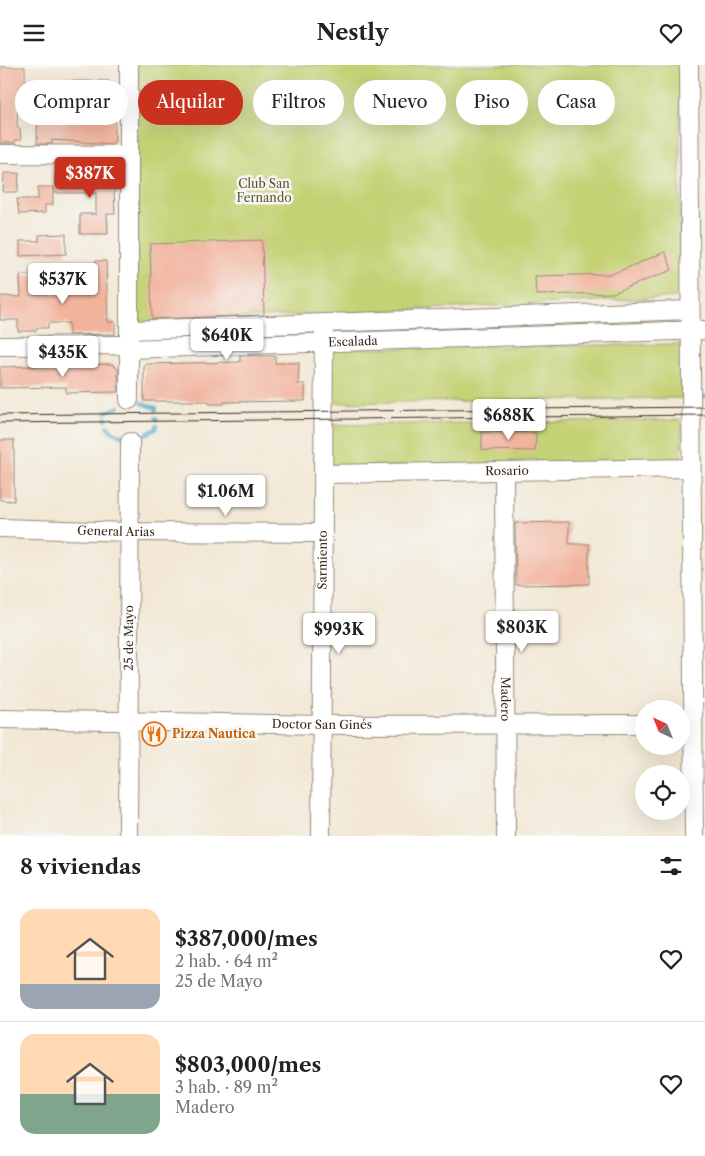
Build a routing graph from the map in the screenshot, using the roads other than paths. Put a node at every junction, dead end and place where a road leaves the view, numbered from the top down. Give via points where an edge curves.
1 (129, 65) edge
2 (690, 65) edge
3 (698, 147) edge
4 (0, 154) edge
5 (129, 155) junction
6 (690, 310) junction
7 (324, 318) junction
8 (130, 330) junction
9 (699, 331) edge
10 (324, 342) junction
11 (0, 345) edge
12 (130, 349) junction
13 (128, 399) dead end
14 (130, 442) dead end
15 (698, 444) edge
16 (691, 468) junction
17 (504, 471) junction
18 (323, 474) junction
19 (0, 528) edge
20 (129, 532) junction
21 (323, 533) junction
22 (0, 719) edge
23 (127, 721) junction
24 (694, 723) edge
25 (635, 724) edge
26 (322, 725) junction
27 (507, 725) junction
28 (128, 836) edge
29 (321, 836) edge
30 (506, 836) edge
31 (694, 836) edge

1 - 5 street
2 - 3 street
3 - 6 street
4 - 5 street
5 - 8 street
6 - 7 street, Escalada
6 - 9 street
7 - 8 street, Escalada
7 - 10 street, Sarmiento
8 - 12 street
9 - 10 street, Escalada
9 - 15 street
10 - 12 street, Escalada
10 - 18 street, Sarmiento
11 - 12 street, Escalada via 121,345
12 - 13 street
14 - 20 street, 25 de Mayo
15 - 16 street
16 - 17 street, Rosario
16 - 24 street
17 - 18 street, Rosario
17 - 27 street, Madero
18 - 21 street, Sarmiento
19 - 20 street, General Arias
20 - 21 street, General Arias
20 - 23 street, 25 de Mayo
21 - 26 street, Sarmiento
22 - 23 street, Doctor San Ginés
23 - 26 street, Doctor San Ginés
23 - 28 street, 25 de Mayo
24 - 31 street
25 - 27 street, Doctor San Ginés
26 - 27 street, Doctor San Ginés
26 - 29 street, Sarmiento
27 - 30 street, Madero

